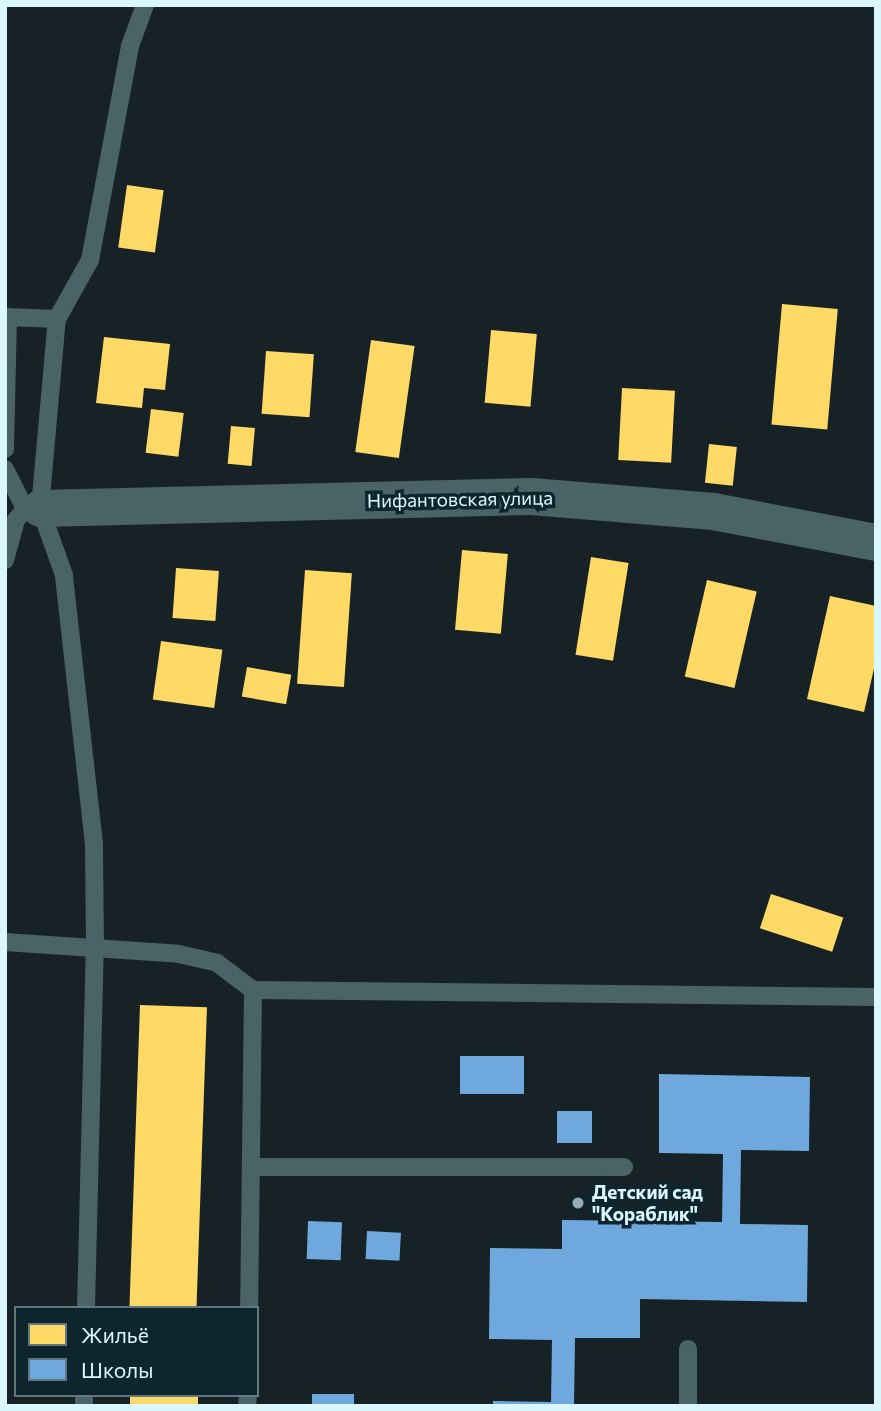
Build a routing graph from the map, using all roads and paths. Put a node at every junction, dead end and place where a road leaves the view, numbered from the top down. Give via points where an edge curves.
1 (145, 5) edge
2 (7, 317) edge
3 (58, 318) junction
4 (5, 449) edge
5 (5, 469) edge
6 (32, 508) junction
7 (876, 542) edge
8 (5, 560) edge
9 (5, 942) edge
10 (95, 946) junction
11 (253, 990) junction
12 (876, 997) edge
13 (251, 1167) junction
14 (624, 1167) dead end
15 (86, 1306) edge
16 (249, 1306) edge
17 (688, 1349) dead end
18 (688, 1406) edge

1 - 3 lane via 130,46 90,260
2 - 3 lane
2 - 4 lane
3 - 6 lane
5 - 6 lane
6 - 7 street, Нифантовская улица via 531,496 713,511
6 - 8 lane via 16,520
6 - 10 lane via 64,575 94,844
9 - 10 lane
10 - 11 lane via 179,954 218,964
10 - 15 lane
11 - 12 lane
11 - 13 lane
13 - 14 lane
13 - 16 lane
17 - 18 lane

